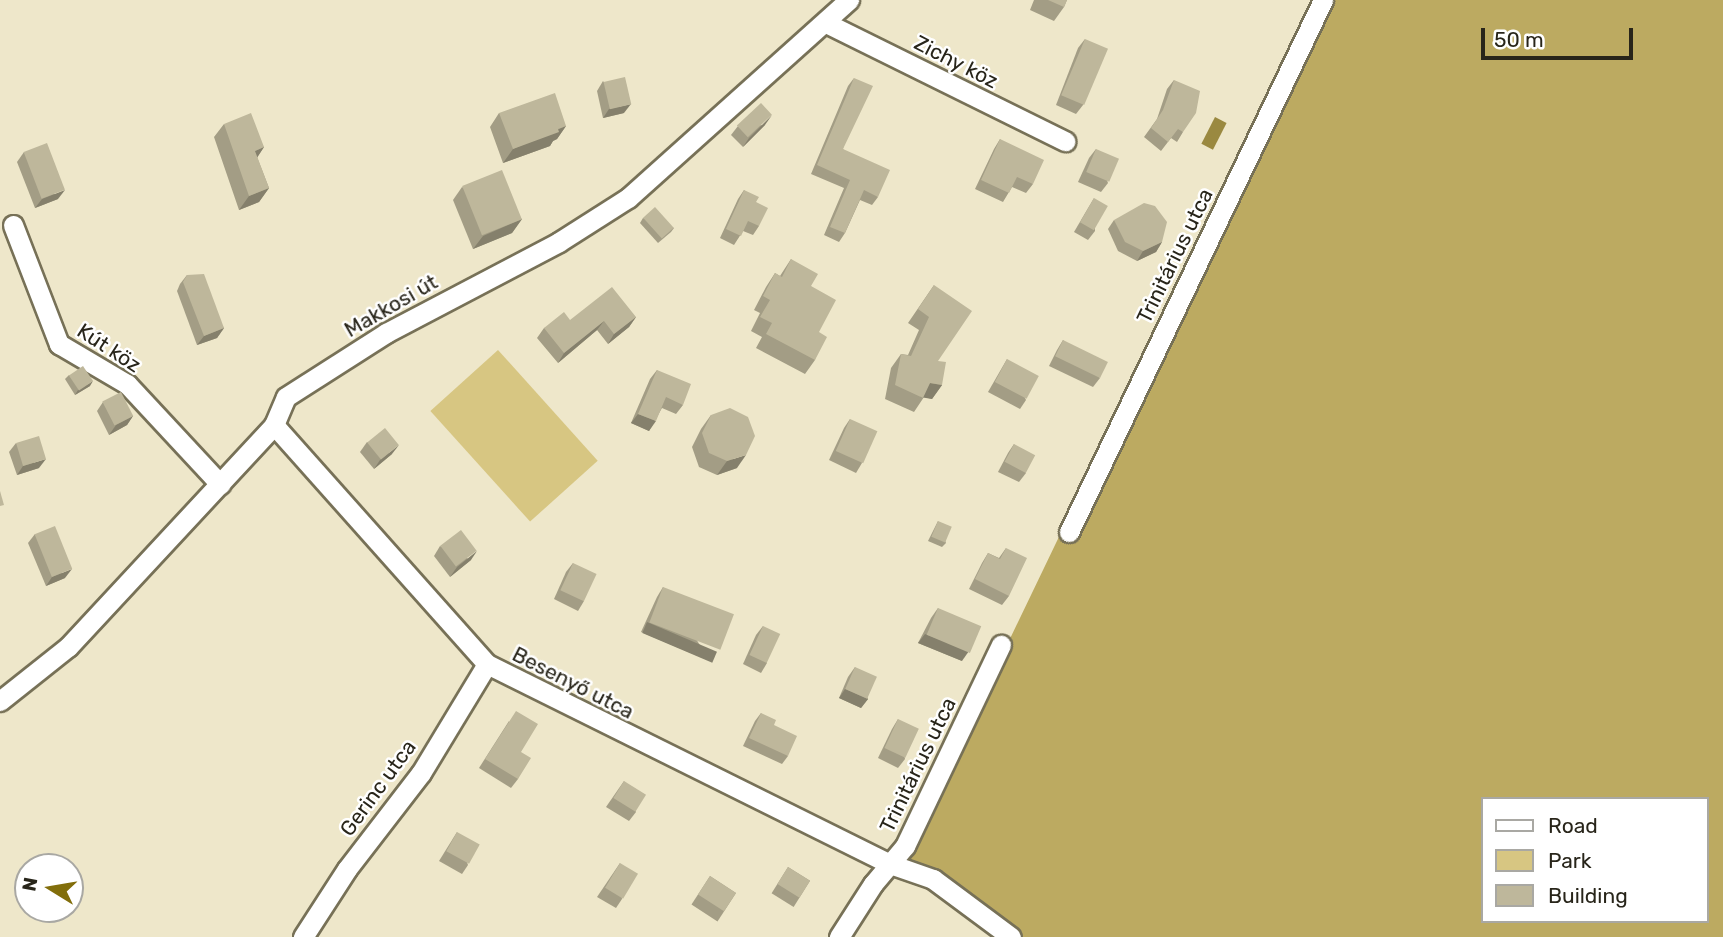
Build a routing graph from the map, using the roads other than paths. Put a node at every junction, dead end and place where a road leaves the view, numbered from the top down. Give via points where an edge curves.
1 (849, 0) edge
2 (1323, 0) edge
3 (826, 23) junction
4 (1065, 141) dead end
5 (13, 225) dead end
6 (274, 425) junction
7 (220, 484) junction
8 (1069, 532) dead end
9 (1001, 645) dead end
10 (487, 664) junction
11 (0, 701) edge
12 (890, 864) junction
13 (303, 937) edge
14 (839, 937) edge
15 (1011, 937) edge

1 - 3 street, Makkosi út
2 - 8 street, Trinitárius utca
3 - 4 street, Zichy köz
3 - 6 street, Makkosi út via 628,198 559,242 374,340 286,397
5 - 7 street, Kút köz via 59,344 127,384
6 - 7 street, Makkosi út
6 - 10 street, Besenyő utca
7 - 11 street, Makkosi út via 68,647
9 - 12 street, Trinitárius utca via 912,833
10 - 12 street, Besenyő utca
10 - 13 street, Gerinc utca via 421,773 346,869
12 - 14 street, Trinitárius utca
12 - 15 street, Besenyő utca via 950,888

